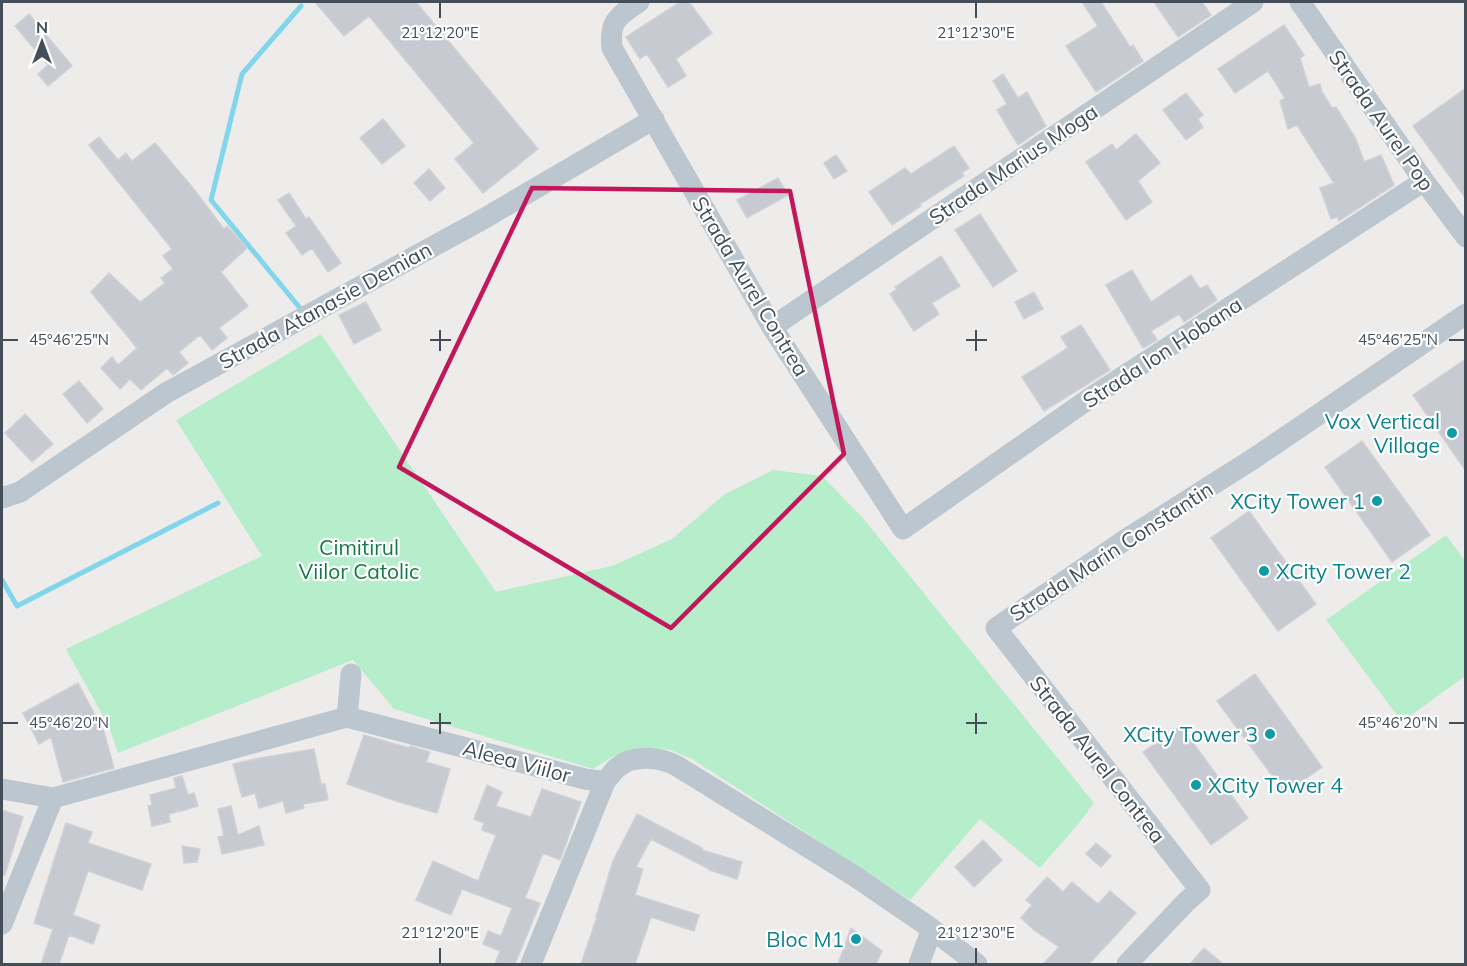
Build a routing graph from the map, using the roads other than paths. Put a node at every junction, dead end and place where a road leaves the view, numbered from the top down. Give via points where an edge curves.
1 (639, 2) edge
2 (1253, 2) edge
3 (1300, 2) edge
4 (654, 119) junction
5 (1424, 181) junction
6 (1466, 237) edge
7 (1466, 314) edge
8 (772, 327) junction
9 (2, 498) edge
10 (903, 529) joint
11 (996, 628) joint
12 (351, 674) dead end
13 (347, 717) junction
14 (605, 782) junction
15 (2, 789) edge
16 (53, 798) junction
17 (2, 924) edge
18 (932, 929) junction
19 (531, 964) edge
20 (919, 964) edge
21 (977, 964) edge
22 (1127, 964) edge

1 - 4 street, Strada Aurel Contrea via 619,15 613,27 612,48
2 - 8 street, Strada Marius Moga
3 - 5 street, Strada Aurel Pop
4 - 8 street, Strada Aurel Contrea
4 - 9 street, Strada Atanasie Demian via 485,218 166,393 20,492
5 - 6 street, Strada Aurel Pop
5 - 10 street, Strada Ion Hobana via 1090,398
7 - 11 street, Strada Marin Constantin
8 - 10 street, Strada Aurel Contrea
11 - 22 street, Strada Aurel Contrea via 1200,890
12 - 13 street
13 - 14 street, Aleea Viilor
13 - 16 street
14 - 18 street via 619,766 645,758 665,760 856,877
14 - 19 street
15 - 16 street
16 - 17 street
18 - 20 street
18 - 21 street

